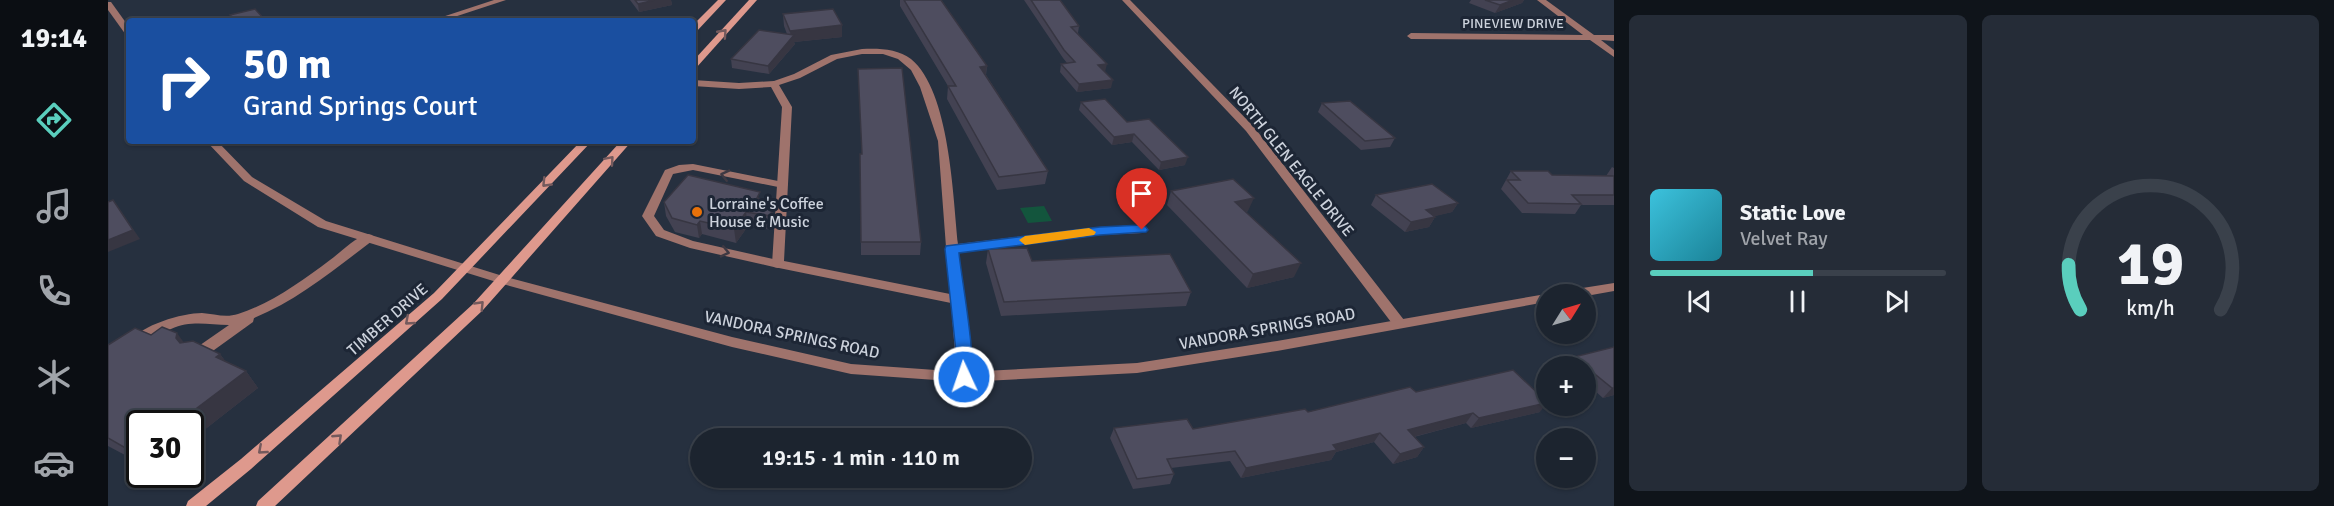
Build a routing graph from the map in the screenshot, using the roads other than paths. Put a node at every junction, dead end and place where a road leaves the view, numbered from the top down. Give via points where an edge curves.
1 (502, 0) edge
2 (722, 0) edge
3 (753, 0) edge
4 (1126, 0) edge
5 (1541, 0) edge
6 (108, 4) edge
7 (444, 18) edge
8 (696, 27) edge
9 (126, 29) edge
10 (1411, 36) dead end
11 (1590, 37) junction
12 (1614, 38) edge
13 (1614, 54) edge
14 (696, 63) edge
15 (696, 83) edge
16 (773, 83) junction
17 (215, 144) edge
18 (584, 144) edge
19 (624, 144) edge
20 (783, 185) junction
21 (1142, 230) dead end
22 (368, 238) junction
23 (951, 249) junction
24 (778, 264) junction
25 (465, 268) junction
26 (503, 280) junction
27 (1614, 287) edge
28 (1596, 290) edge
29 (956, 300) junction
30 (1536, 300) edge
31 (266, 306) junction
32 (1400, 323) junction
33 (124, 351) edge
34 (198, 354) edge
35 (964, 377) junction
36 (194, 506) edge
37 (264, 506) edge

1 - 7 street
2 - 8 main road
14 -> 3 main road
4 - 32 street, NORTH GLEN EAGLE DRIVE via 1250,129
5 - 11 street
6 - 9 street
10 - 11 street, PINEVIEW DRIVE
11 - 12 street, PINEVIEW DRIVE
11 - 13 street
15 - 16 street
16 - 20 street via 787,107
16 - 23 street via 834,57 856,53 878,52 908,61 934,107 944,141
17 - 22 street, VANDORA SPRINGS ROAD via 253,183 322,224
18 -> 25 main road, TIMBER DRIVE
26 -> 19 main road
20 - 24 street
20 -> 24 street via 693,167 679,168 669,172 648,216 660,233 690,244
21 - 23 street via 1100,231
22 - 25 street, VANDORA SPRINGS ROAD
22 - 31 street
23 - 29 street
24 - 29 street
25 - 26 street, VANDORA SPRINGS ROAD
25 -> 36 main road, TIMBER DRIVE via 438,296
26 - 35 street, VANDORA SPRINGS ROAD via 732,342 851,369
37 -> 26 main road via 462,323
27 - 28 street
29 - 35 street
30 - 32 street, VANDORA SPRINGS ROAD
31 - 33 street via 239,319 190,318 169,324
31 - 34 street
32 - 35 street, VANDORA SPRINGS ROAD via 1137,368

